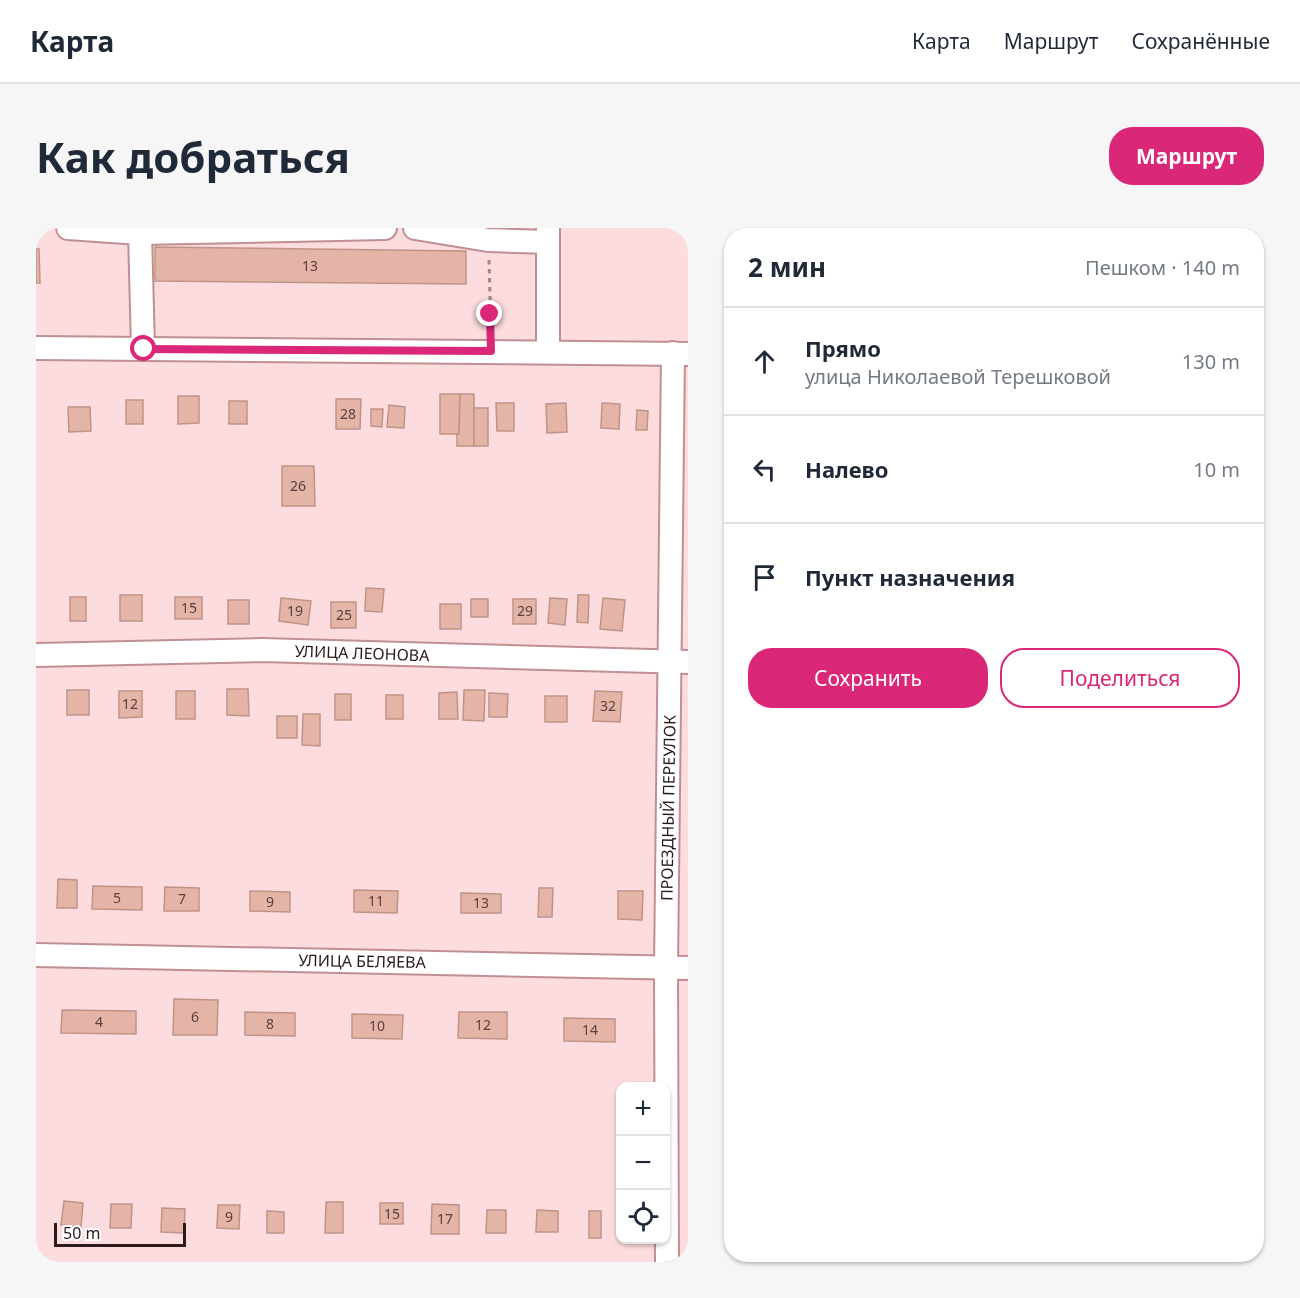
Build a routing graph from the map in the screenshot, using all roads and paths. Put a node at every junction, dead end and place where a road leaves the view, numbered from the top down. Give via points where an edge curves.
1 (68, 228) edge
2 (376, 228) edge
3 (386, 228) edge
4 (415, 228) edge
5 (140, 233) junction
6 (548, 235) edge
7 (488, 240) junction
8 (36, 348) edge
9 (144, 349) junction
10 (491, 351) junction
11 (548, 352) junction
12 (680, 353) edge
13 (36, 655) edge
14 (679, 662) edge
15 (36, 955) edge
16 (677, 968) edge
17 (667, 1262) edge

1 - 5 street
2 - 3 street
2 - 5 street
4 - 7 street
5 - 9 street
6 - 7 street
6 - 11 street
7 - 10 path
8 - 9 street
9 - 10 street
10 - 11 street
11 - 12 street
12 - 14 street, ПРОЕЗДНЫЙ ПЕРЕУЛОК
13 - 14 street, УЛИЦА ЛЕОНОВА via 262,650
14 - 16 street, ПРОЕЗДНЫЙ ПЕРЕУЛОК
15 - 16 street, УЛИЦА БЕЛЯЕВА
16 - 17 street, ПРОЕЗДНЫЙ ПЕРЕУЛОК

